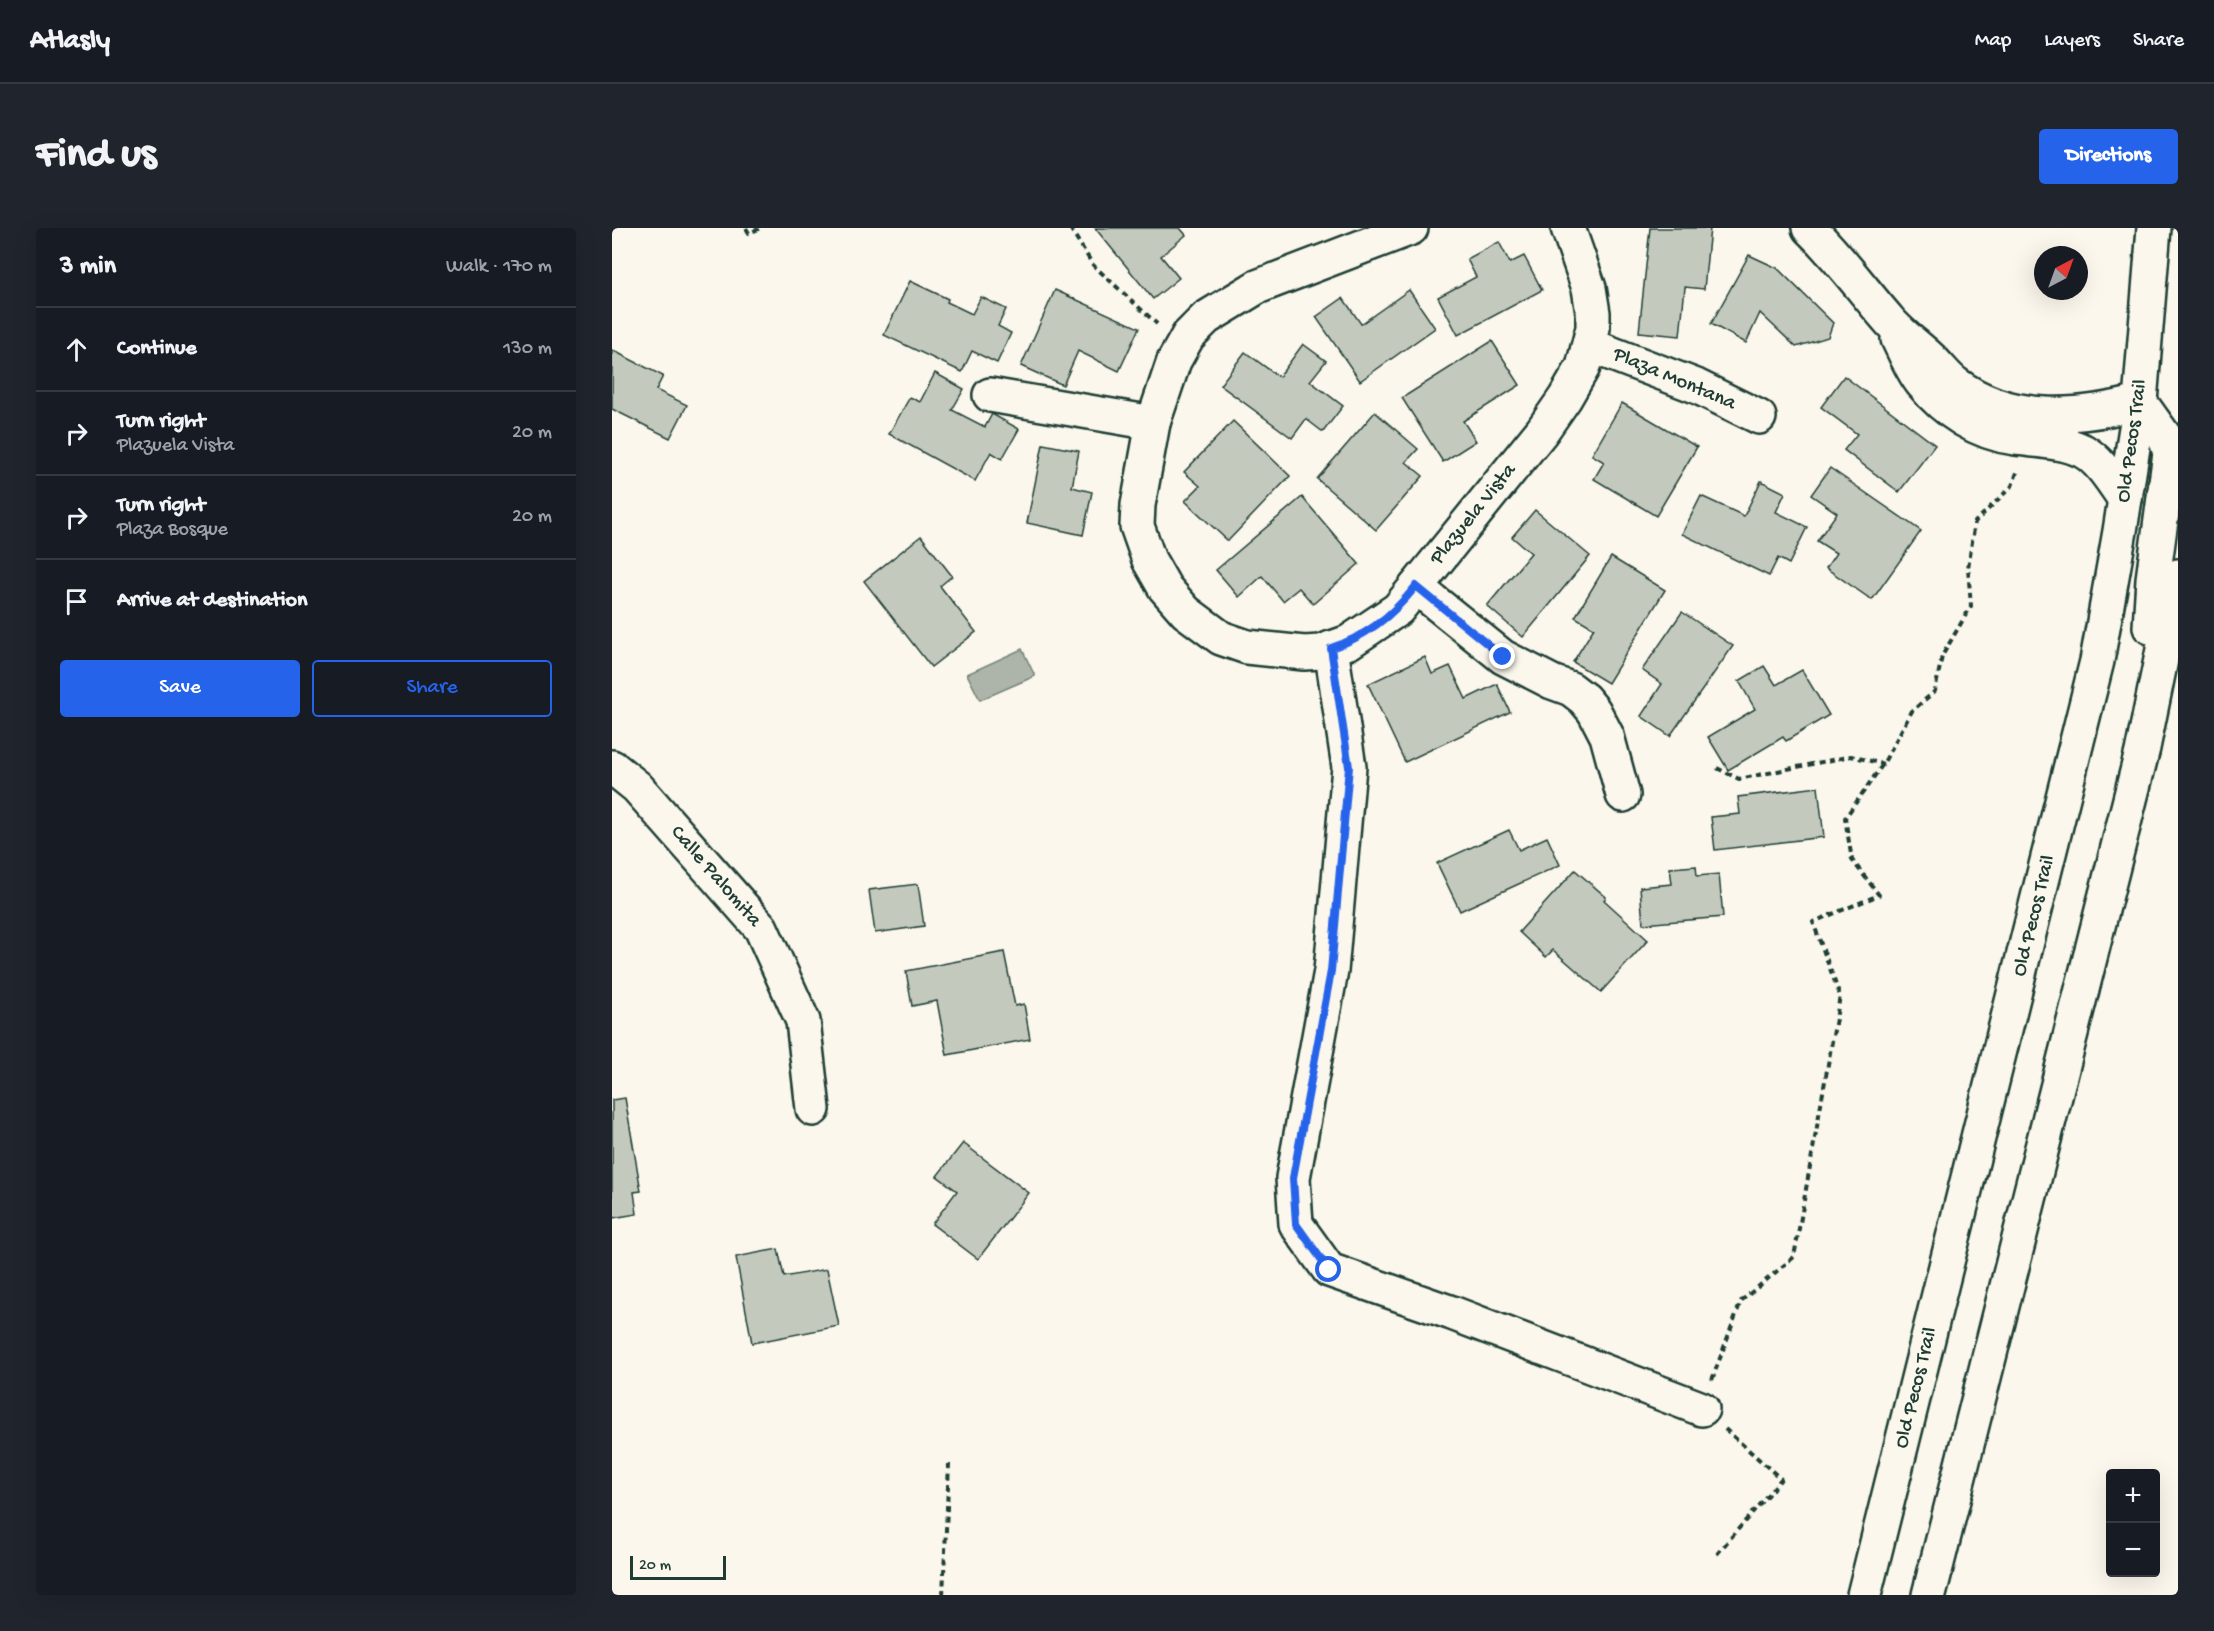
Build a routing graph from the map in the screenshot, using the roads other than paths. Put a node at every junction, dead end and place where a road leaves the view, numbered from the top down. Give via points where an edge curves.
1 (1412, 228) edge
2 (1568, 228) edge
3 (1809, 228) edge
4 (2154, 228) edge
5 (1889, 321) junction
6 (1588, 345) junction
7 (990, 395) dead end
8 (2140, 402) junction
9 (1759, 417) dead end
10 (1153, 423) junction
11 (2125, 500) junction
12 (2178, 576) edge
13 (1416, 586) junction
14 (1331, 648) junction
15 (2143, 748) junction
16 (612, 766) edge
17 (1623, 795) dead end
18 (813, 1109) dead end
19 (1702, 1408) road end
20 (1932, 1585) edge
21 (1867, 1586) edge

1 - 10 street, Plazuela Vista via 1257,286 1206,318 1188,336 1174,361
2 - 6 street, Plazuela Vista via 1589,288 1593,328
3 - 5 street
4 - 8 street, Old Pecos Trail
5 - 8 street via 1955,384 1995,405 2026,413 2065,414 2102,412
5 - 11 street via 1920,382 1942,405 1984,430 2084,452 2099,464
6 - 9 street, Plaza Montana via 1696,386
6 - 13 street, Plazuela Vista via 1583,367 1565,398
7 - 10 street
8 - 11 street, Old Pecos Trail
8 - 15 street via 2165,437 2170,453 2153,579
10 - 14 street, Plazuela Vista via 1137,526 1165,588 1186,612 1221,638 1247,647 1280,651 1321,652
11 - 21 street, Old Pecos Trail via 2097,662
12 - 15 street
13 - 14 street, Plazuela Vista via 1398,609 1377,625
13 - 17 street via 1503,657 1584,699 1607,736
14 - 19 street via 1349,767 1331,971 1293,1178 1296,1224 1329,1270
15 - 20 street
16 - 18 street, Calle Palomita via 637,787 761,928 803,1021

